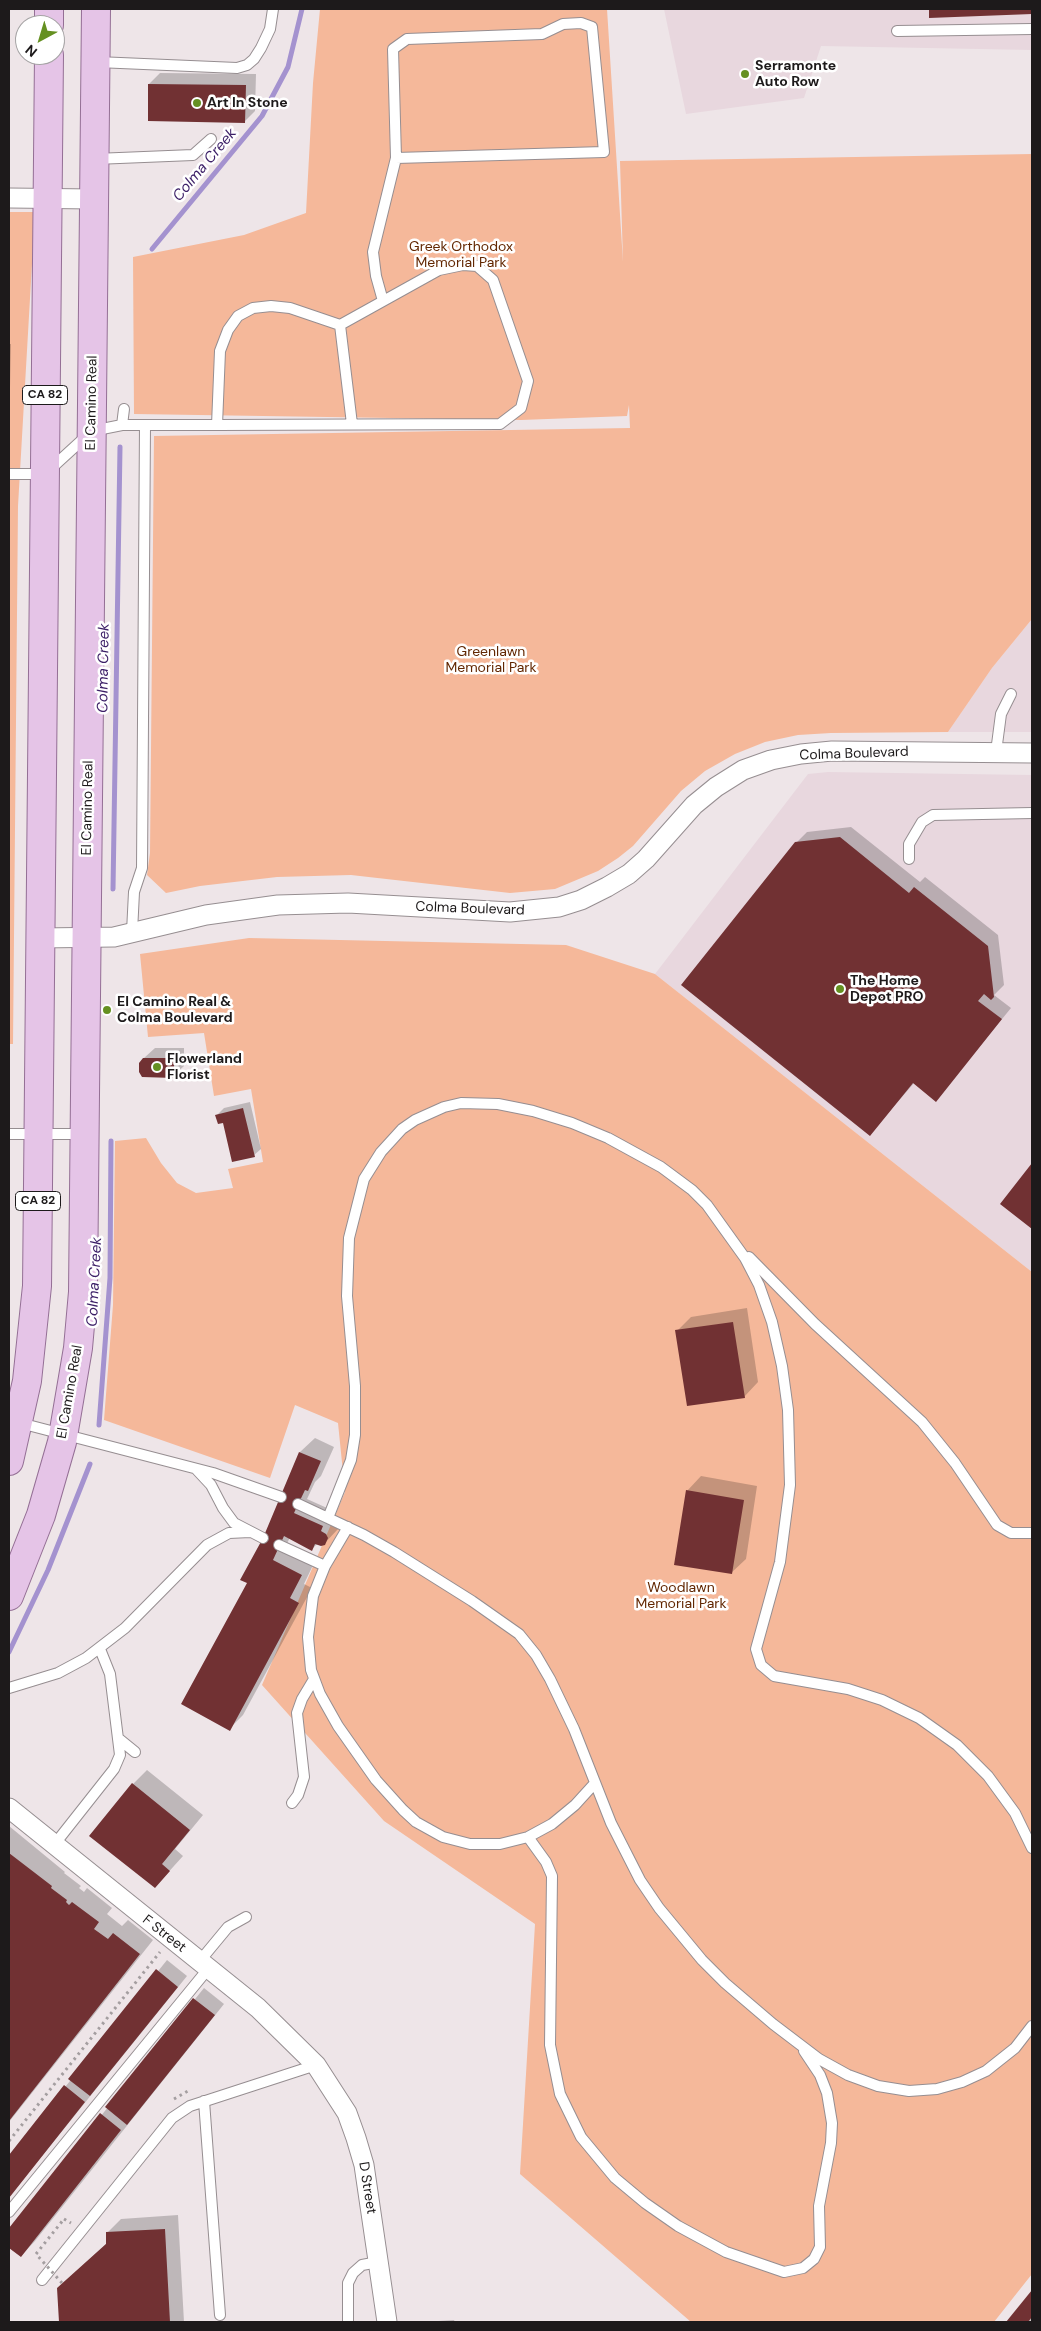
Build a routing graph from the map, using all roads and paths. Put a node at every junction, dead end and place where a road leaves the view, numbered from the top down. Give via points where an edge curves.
1 (96, 9) edge
2 (273, 9) edge
3 (1032, 29) edge
4 (897, 32) dead end
5 (95, 62) junction
6 (49, 65) edge
7 (211, 139) dead end
8 (396, 158) junction
9 (94, 159) junction
10 (9, 198) edge
11 (48, 198) junction
12 (94, 198) junction
13 (383, 301) junction
14 (340, 325) junction
15 (124, 409) dead end
16 (352, 424) junction
17 (122, 425) junction
18 (145, 425) junction
19 (217, 425) junction
20 (92, 430) junction
21 (9, 474) edge
22 (45, 474) junction
23 (1011, 694) dead end
24 (996, 752) junction
25 (1032, 753) edge
26 (1032, 813) edge
27 (909, 859) dead end
28 (132, 932) junction
29 (40, 938) junction
30 (87, 938) junction
31 (9, 1134) edge
32 (38, 1134) junction
33 (85, 1134) junction
34 (733, 1239) junction
35 (19, 1423) junction
36 (64, 1434) junction
37 (9, 1461) edge
38 (194, 1467) junction
39 (282, 1497) dead end
40 (298, 1504) dead end
41 (328, 1518) junction
42 (348, 1527) junction
43 (250, 1532) junction
44 (1032, 1533) edge
45 (263, 1538) dead end
46 (279, 1545) dead end
47 (325, 1566) junction
48 (9, 1596) edge
49 (100, 1649) junction
50 (314, 1679) junction
51 (9, 1688) edge
52 (119, 1739) junction
53 (135, 1752) dead end
54 (595, 1784) junction
55 (292, 1803) dead end
56 (9, 1808) edge
57 (528, 1837) junction
58 (54, 1845) junction
59 (1032, 1848) edge
60 (246, 1917) dead end
61 (171, 1939) junction
62 (203, 1965) junction
63 (1032, 2026) edge
64 (797, 2043) junction
65 (316, 2065) junction
66 (204, 2101) junction
67 (9, 2141) edge
68 (9, 2212) edge
69 (64, 2219) dead end
70 (378, 2262) junction
71 (42, 2280) dead end
72 (62, 2283) dead end
73 (220, 2315) dead end
74 (348, 2322) edge
75 (387, 2322) edge

1 - 5 main road, El Camino Real
2 - 5 lane via 270,29 261,48 254,59 242,67
3 - 4 lane
5 - 9 main road, El Camino Real
6 - 11 main road, CA 82
7 - 9 lane via 193,155
8 - 8 lane via 393,49 407,40 542,34 563,24 581,23 592,27 604,152
8 - 13 lane via 373,252
9 - 12 main road, El Camino Real
10 - 11 street
11 - 12 street
11 - 22 main road, CA 82
12 - 20 main road, El Camino Real
13 - 14 lane
13 - 16 lane via 439,270 462,265 477,266 493,280 528,381 521,408 500,424
14 - 16 lane
14 - 19 lane via 290,308 271,306 253,308 238,316 220,351
15 - 17 lane
16 - 19 lane
17 - 18 lane
17 - 20 lane
18 - 19 lane
18 - 28 lane via 142,868 134,892
20 - 22 lane
20 - 30 main road, El Camino Real
21 - 22 lane
22 - 29 main road, CA 82
23 - 24 lane via 1000,714
24 - 25 street, Colma Boulevard
24 - 28 street, Colma Boulevard via 832,751 771,760 743,770 716,787 694,805 629,874 599,892 559,907 510,912 348,903 278,904 206,915
26 - 27 lane via 933,815 922,822 909,844
28 - 30 street, Colma Boulevard via 114,937
29 - 30 street, Colma Boulevard
29 - 32 main road, CA 82
30 - 33 main road, El Camino Real
31 - 32 lane
32 - 33 lane
32 - 35 main road, CA 82 via 37,1286
33 - 36 main road, El Camino Real via 82,1311
34 - 41 lane via 707,1205 677,1178 627,1147 572,1123 515,1107 479,1103 444,1107 415,1120 392,1139 371,1166 353,1218 347,1278 355,1435 352,1460
34 - 44 lane via 794,1304 922,1422 955,1463 996,1525 1011,1533
34 - 59 lane via 758,1284 772,1322 786,1388 790,1435 790,1485 784,1536 776,1580 758,1640 757,1658 774,1676 864,1694 901,1708 938,1731 973,1760 1003,1795
35 - 36 lane
35 - 37 main road, CA 82
36 - 38 lane
36 - 48 main road, El Camino Real via 41,1515
38 - 39 lane
38 - 43 lane via 211,1485 228,1516
40 - 41 lane
41 - 42 lane
42 - 47 lane
42 - 54 lane via 428,1573 519,1634 536,1655 554,1687
43 - 45 lane
43 - 49 lane via 229,1533 208,1545
46 - 47 lane
47 - 50 lane via 313,1596 308,1626
49 - 51 lane via 58,1673
49 - 52 lane via 110,1674
50 - 55 lane via 297,1713 304,1777
50 - 57 lane via 328,1709 361,1760 416,1822 443,1837 470,1844 500,1844
52 - 53 lane
52 - 58 lane via 120,1755 114,1769
54 - 57 lane via 564,1815
54 - 64 lane via 624,1850 659,1908 725,1982
56 - 58 street, F Street
57 - 64 lane via 552,1876 550,2045 560,2094 581,2137 615,2178 678,2226 726,2252 784,2272 803,2268 814,2259 820,2247 818,2206 832,2143 831,2113 824,2083
58 - 61 street, F Street
60 - 62 lane via 228,1927
61 - 62 street, F Street
61 - 67 path
62 - 65 street, F Street via 258,2008
62 - 68 lane
63 - 64 lane via 1016,2048 986,2071 962,2082 924,2091 894,2089 863,2081 834,2068
65 - 66 lane
65 - 70 street, D Street via 346,2113 356,2138 364,2165
66 - 71 lane via 172,2118
66 - 73 lane
69 - 72 path, bridge via 36,2254
70 - 74 lane via 362,2265 353,2273 348,2283
70 - 75 street, D Street

